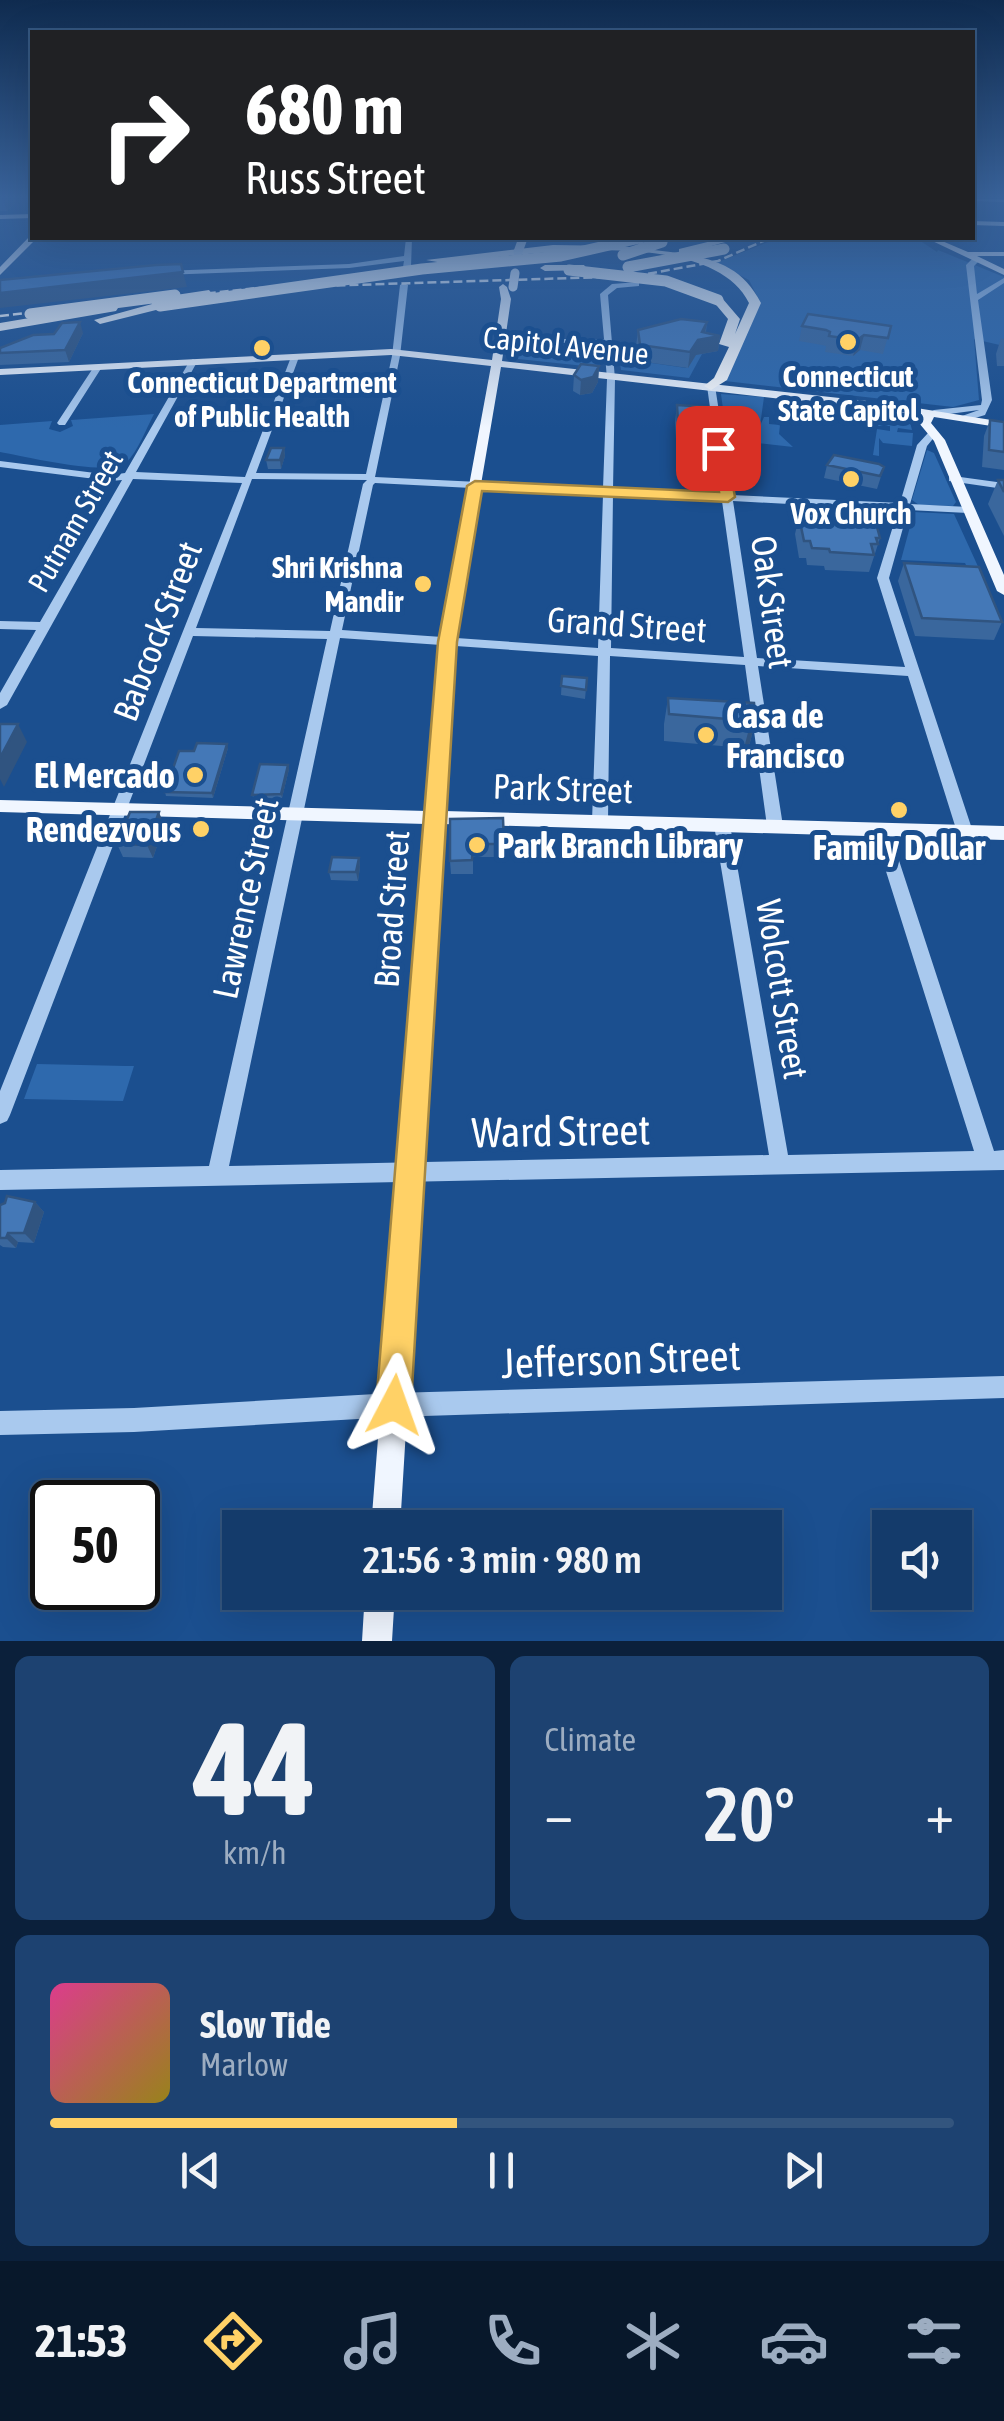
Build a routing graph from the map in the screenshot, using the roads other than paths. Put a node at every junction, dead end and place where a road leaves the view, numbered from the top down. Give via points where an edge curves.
1 (326, 276) edge
2 (380, 276) edge
3 (387, 276) edge
4 (511, 276) edge
5 (622, 276) edge
6 (736, 276) edge
7 (971, 276) edge
8 (358, 278) junction
9 (1004, 280) edge
10 (636, 284) dead end
11 (404, 285) dead end
12 (209, 293) junction
13 (974, 299) junction
14 (160, 306) junction
15 (0, 318) edge
16 (0, 330) edge
17 (500, 337) junction
18 (15, 340) edge
19 (606, 342) junction
20 (981, 344) junction
21 (994, 347) dead end
22 (396, 352) junction
23 (295, 357) junction
24 (194, 362) junction
25 (497, 363) junction
26 (98, 367) junction
27 (0, 372) edge
28 (610, 375) junction
29 (712, 386) junction
30 (853, 402) junction
31 (982, 407) junction
32 (934, 413) junction
33 (965, 418) junction
34 (62, 422) dead end
35 (1004, 425) edge
36 (936, 442) junction
37 (0, 460) edge
38 (129, 475) junction
39 (247, 476) junction
40 (953, 479) junction
41 (368, 480) junction
42 (475, 486) junction
43 (1004, 486) edge
44 (608, 491) junction
45 (728, 497) junction
46 (904, 506) junction
47 (968, 510) junction
48 (1004, 591) edge
49 (0, 625) edge
50 (44, 626) junction
51 (189, 632) junction
52 (336, 635) junction
53 (447, 642) junction
54 (604, 652) junction
55 (751, 662) junction
56 (912, 672) junction
57 (0, 705) edge
58 (0, 806) edge
59 (121, 809) junction
60 (298, 814) junction
61 (435, 817) junction
62 (600, 821) junction
63 (722, 824) junction
64 (775, 826) junction
65 (881, 830) junction
66 (965, 832) junction
67 (1004, 832) edge
68 (0, 1115) edge
69 (995, 1160) edge
70 (780, 1164) junction
71 (410, 1171) junction
72 (217, 1175) junction
73 (0, 1180) edge
74 (1004, 1388) edge
75 (394, 1405) junction
76 (0, 1422) edge
77 (386, 1510) edge
78 (379, 1610) edge
79 (377, 1641) edge

1 - 12 highway, bridge
2 - 8 highway, bridge
3 - 8 highway, bridge
4 - 17 main road, Broad Street
5 - 29 highway, bridge via 689,287 730,310 734,322 707,377
6 - 29 highway via 755,300
7 - 13 street
8 - 14 highway, bridge
9 - 13 street
10 - 19 street via 605,292
11 - 22 street, Lawrence Street
12 - 15 highway, bridge
12 - 16 highway, bridge
13 - 20 street
14 - 16 highway
14 - 18 highway
17 - 19 street
17 - 25 main road, Broad Street
19 - 28 street
20 - 21 street
20 - 31 street via 988,397
22 - 23 main road, Capitol Avenue
22 - 25 main road, Capitol Avenue
22 - 41 street, Lawrence Street
23 - 24 main road, Capitol Avenue
23 - 39 street, Babcock Street
24 - 26 main road, Capitol Avenue
24 - 38 street, Putnam Street
25 - 28 main road, Capitol Avenue
25 - 42 main road, Broad Street
26 - 27 main road, Capitol Avenue
26 - 34 street
28 - 29 main road, Capitol Avenue
28 - 44 street
29 - 30 main road, Capitol Avenue
29 - 45 street, Oak Street
30 - 32 main road, Capitol Avenue
30 - 36 main road via 910,414
31 - 32 street
31 - 33 street via 982,413
32 - 33 main road, Capitol Avenue
32 - 36 main road via 925,419
33 - 35 main road, Capitol Avenue
33 - 36 main road
36 - 40 main road
36 - 46 street via 922,445
37 - 38 street
38 - 39 street
38 - 50 street, Putnam Street
39 - 41 street
39 - 51 street, Babcock Street
40 - 43 street
40 - 47 main road
41 - 42 street
41 - 52 street, Lawrence Street
42 - 44 street
42 - 53 main road, Broad Street
44 - 45 street
44 - 54 street
45 - 46 street
45 - 55 street, Oak Street
46 - 47 street
46 - 56 street via 883,578
47 - 48 main road
49 - 50 street
50 - 57 street, Putnam Street
51 - 52 street, Grand Street
51 - 59 street, Babcock Street
52 - 53 street, Grand Street
52 - 60 street, Lawrence Street
53 - 54 street, Grand Street
53 - 61 main road, Broad Street
54 - 55 street, Grand Street
54 - 62 street
55 - 56 street, Grand Street
55 - 64 street, Oak Street
56 - 66 street
58 - 59 main road, Park Street
59 - 60 main road, Park Street
59 - 68 street, Babcock Street
60 - 61 main road, Park Street
60 - 72 street, Lawrence Street
61 - 62 main road, Park Street
61 - 71 main road, Broad Street
62 - 63 main road, Park Street
63 - 64 main road, Park Street
63 - 70 street, Wolcott Street
64 - 65 main road, Park Street
65 - 66 main road, Park Street
65 - 69 street
66 - 67 main road, Park Street
69 - 70 street, Ward Street
70 - 71 street, Ward Street
71 - 72 street, Ward Street
71 - 75 main road, Broad Street
72 - 73 street, Ward Street
74 - 75 street, Jefferson Street
75 - 76 street, Jefferson Street
75 - 77 main road, Broad Street
78 - 79 main road

